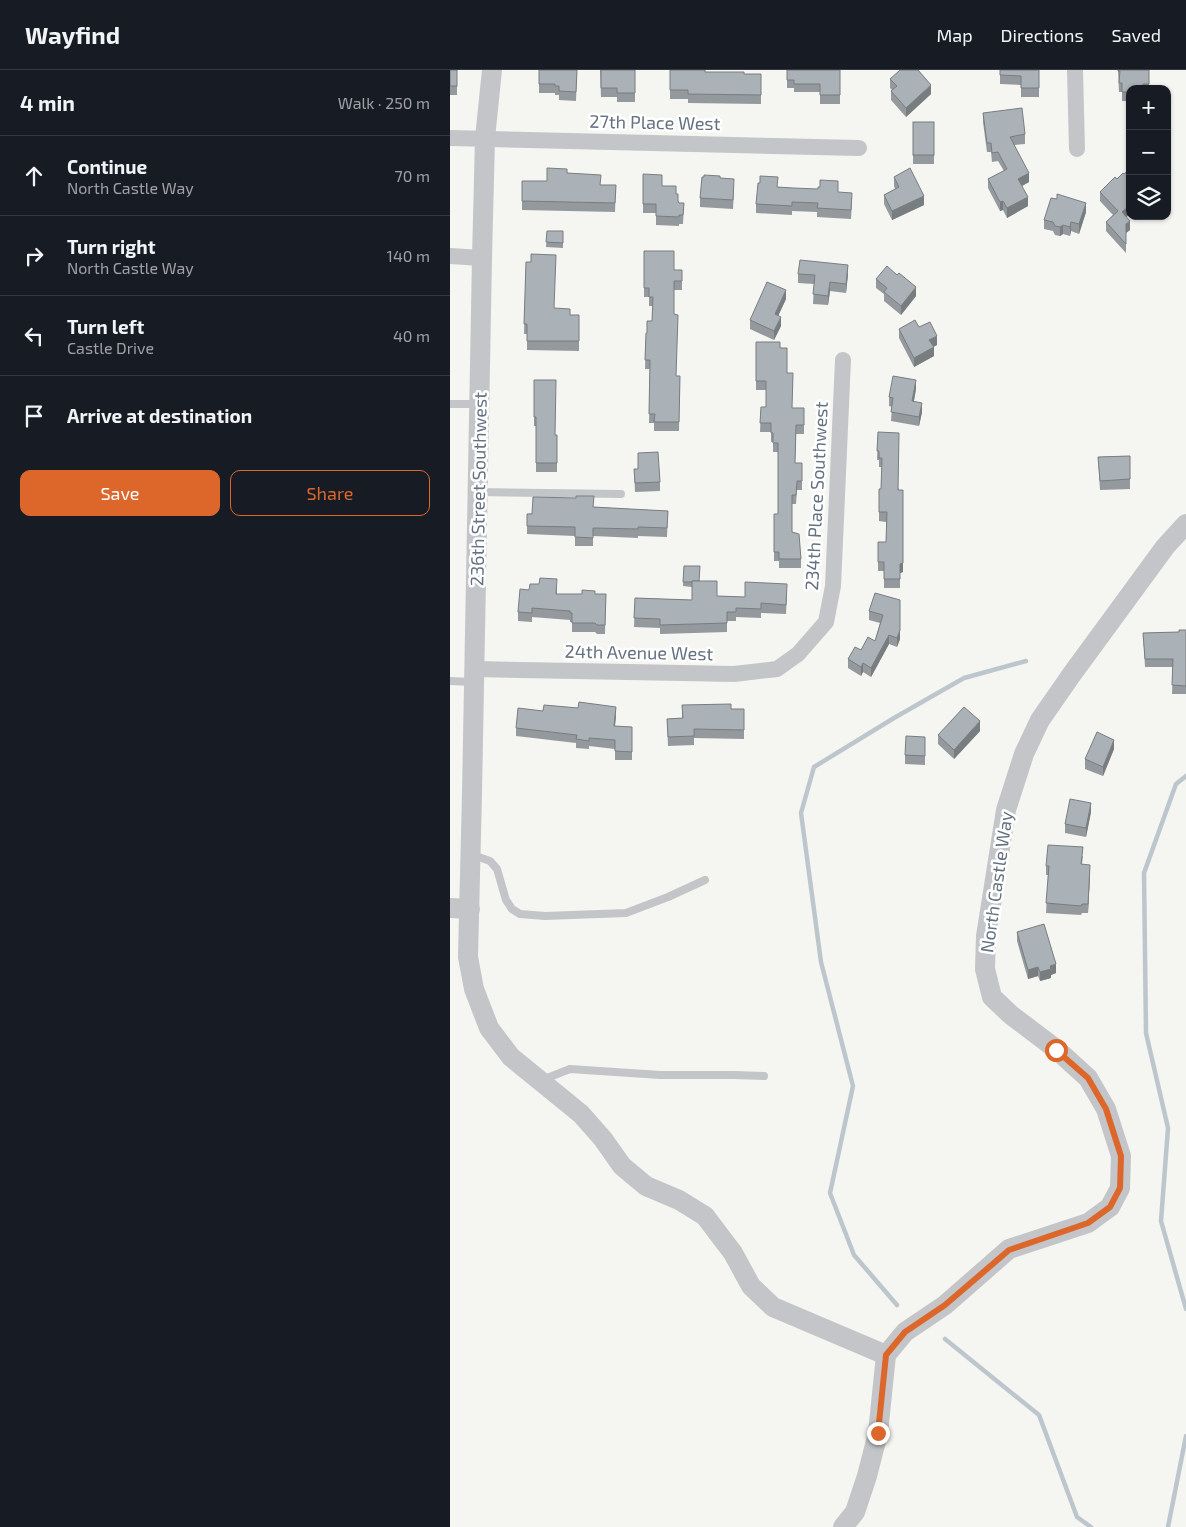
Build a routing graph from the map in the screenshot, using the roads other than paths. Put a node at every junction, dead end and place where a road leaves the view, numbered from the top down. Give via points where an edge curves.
1 (492, 70) edge
2 (1075, 70) edge
3 (450, 138) edge
4 (485, 138) junction
5 (859, 148) dead end
6 (1077, 149) dead end
7 (450, 256) edge
8 (482, 258) junction
9 (843, 360) dead end
10 (450, 404) edge
11 (479, 404) junction
12 (478, 492) junction
13 (621, 494) dead end
14 (1186, 524) edge
15 (798, 654) joint
16 (474, 675) junction
17 (450, 681) edge
18 (471, 854) junction
19 (705, 880) dead end
20 (460, 909) edge
21 (764, 1076) dead end
22 (540, 1081) junction
23 (886, 1355) junction
24 (843, 1527) edge

1 - 4 street, 236th Street Southwest
2 - 6 street
3 - 4 street, 27th Place West
4 - 5 street, 27th Place West
4 - 8 street, 236th Street Southwest
7 - 8 street
8 - 11 street, 236th Street Southwest
9 - 15 street, 234th Place Southwest via 833,586 826,622
10 - 11 lane
11 - 12 street, 236th Street Southwest
12 - 13 lane
12 - 16 street, 236th Street Southwest
14 - 23 street, North Castle Way via 1165,547 1040,720 1024,754 1006,810 986,936 985,969 992,997 1088,1078 1106,1109 1121,1156 1120,1188 1110,1207 1088,1223 1009,1250 945,1305 905,1332
15 - 16 street, 24th Avenue West via 777,669 734,674
16 - 17 lane
16 - 18 street, 236th Street Southwest
18 - 19 lane via 490,861 497,869 506,900 520,914 626,913
18 - 20 street, 236th Street Southwest
20 - 22 street, 236th Street Southwest via 474,989 489,1028 511,1057
21 - 22 lane via 660,1075 570,1069
22 - 23 street, 236th Street Southwest via 581,1114 622,1166 646,1186 705,1216 733,1253 751,1286 773,1307
23 - 24 street via 878,1433 868,1476 855,1512

